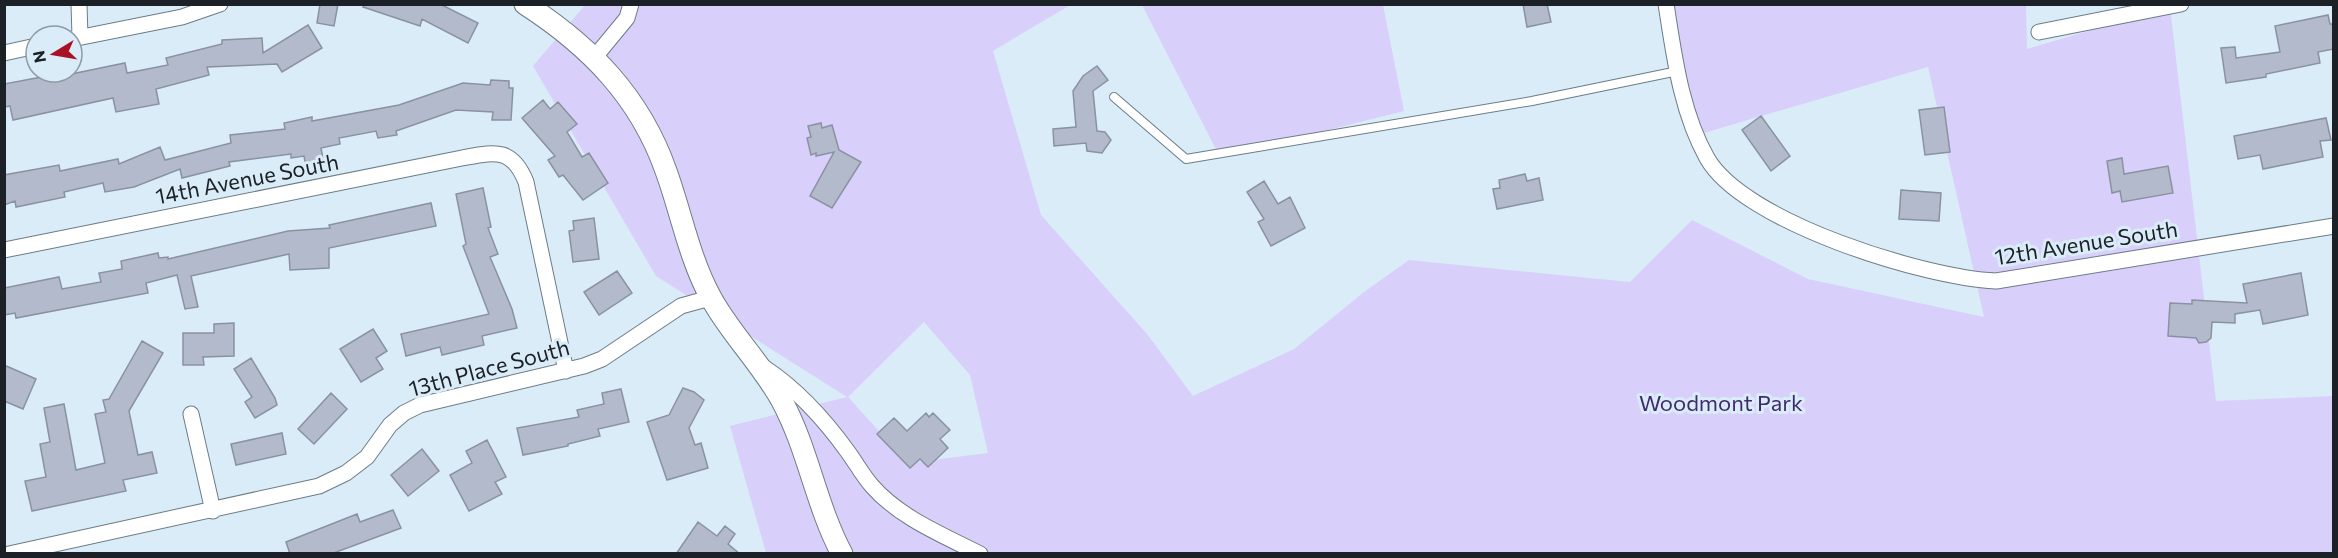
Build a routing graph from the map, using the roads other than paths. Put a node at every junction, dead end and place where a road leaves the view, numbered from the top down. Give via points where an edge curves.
1 (79, 4) edge
2 (220, 4) edge
3 (525, 4) edge
4 (631, 4) edge
5 (1666, 4) edge
6 (2181, 4) edge
7 (77, 24) edge
8 (2038, 32) dead end
9 (84, 36) edge
10 (24, 48) edge
11 (4, 52) edge
12 (594, 58) junction
13 (1678, 71) junction
14 (1114, 97) dead end
15 (2334, 226) edge
16 (4, 250) edge
17 (710, 298) junction
18 (760, 365) junction
19 (566, 371) junction
20 (191, 414) dead end
21 (213, 511) junction
22 (4, 546) edge
23 (80, 547) edge
24 (8, 554) edge
25 (842, 554) edge
26 (980, 554) edge

1 - 7 street
2 - 9 street via 182,17
3 - 12 main road via 576,40
4 - 12 street via 627,18
5 - 13 street, 12th Avenue South
6 - 8 street
10 - 11 street
12 - 17 main road via 627,97 648,131
13 - 14 lane via 1532,101 1186,159
13 - 15 street, 12th Avenue South via 1707,158 1741,194 1815,233 1944,276 1996,281
16 - 19 street, 14th Avenue South via 499,153 516,163 526,182
17 - 18 main road
17 - 19 street, 13th Place South via 681,306 602,360
18 - 25 main road via 797,436
18 - 26 street via 790,385 847,451 872,487 912,519
19 - 21 street, 13th Place South via 420,405 390,425 367,457 334,480 305,491
20 - 21 street
21 - 23 street, 13th Place South
22 - 24 street
23 - 24 street, 13th Place South

